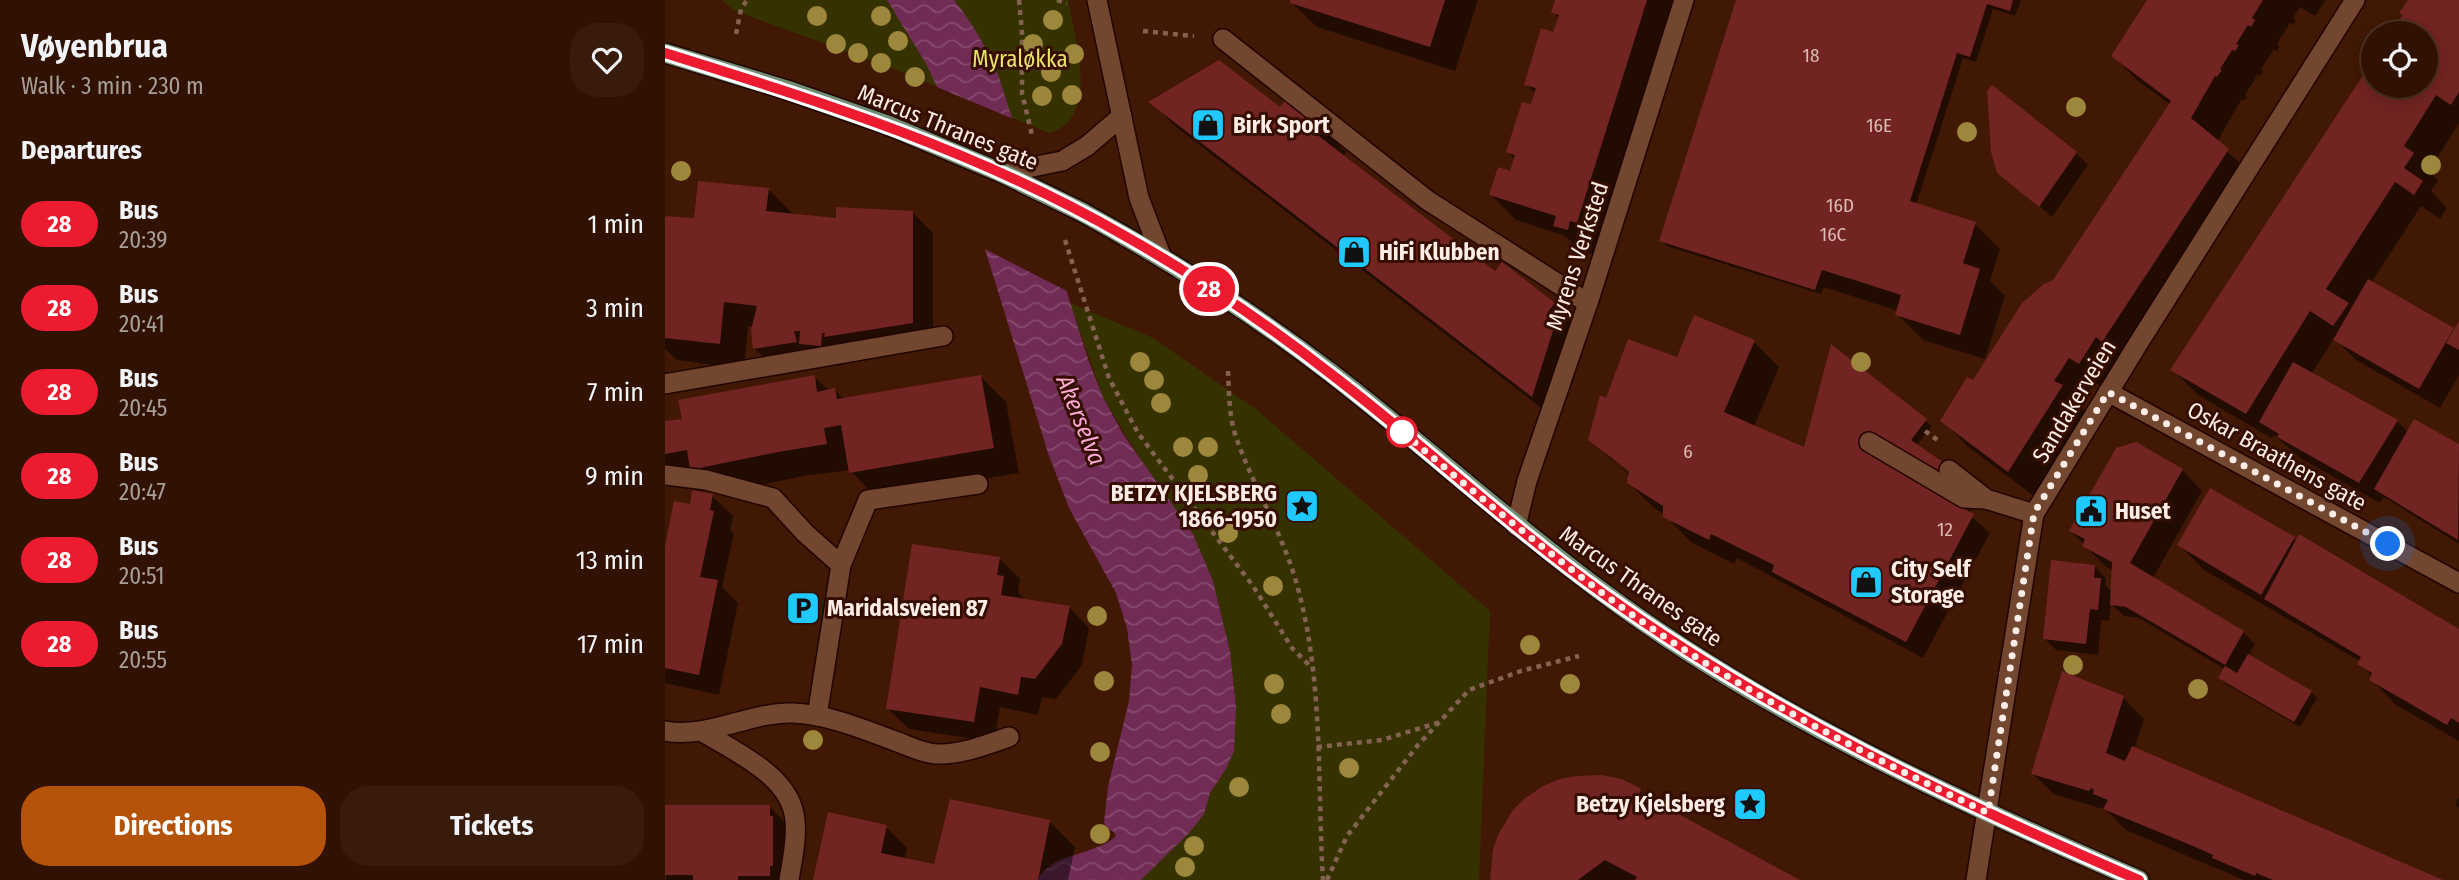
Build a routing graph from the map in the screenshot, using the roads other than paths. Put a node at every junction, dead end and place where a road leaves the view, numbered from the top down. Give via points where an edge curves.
1 (1097, 0) edge
2 (1684, 0) edge
3 (2355, 0) edge
4 (1223, 38) road end
5 (665, 53) edge
6 (1122, 116) junction
7 (1002, 173) junction
8 (1162, 258) junction
9 (1587, 303) junction
10 (943, 337) dead end
11 (665, 384) edge
12 (2108, 392) junction
13 (1869, 442) dead end
14 (1949, 470) dead end
15 (665, 475) edge
16 (978, 484) dead end
17 (1986, 499) junction
18 (2034, 513) junction
19 (1516, 527) junction
20 (841, 565) junction
21 (2459, 583) edge
22 (817, 716) junction
23 (665, 731) edge
24 (701, 731) junction
25 (1009, 737) dead end
26 (1988, 813) junction
27 (789, 880) edge
28 (1976, 880) edge
29 (2139, 880) edge

1 - 6 street
2 - 9 street, Myrens Verksted
3 - 12 street, Sandakerveien
4 - 9 street via 1427,200
5 - 7 main road, Marcus Thranes gate, bridge via 890,126
6 - 7 street, bridge via 1062,161
6 - 8 street via 1139,198
7 - 8 main road, Marcus Thranes gate, bridge
8 - 19 main road, Marcus Thranes gate via 1331,373
9 - 19 street, Myrens Verksted
10 - 11 street
12 - 18 street, Sandakerveien
12 - 21 street, Oskar Braathens gate
13 - 17 street via 1964,498
14 - 17 street
15 - 20 street via 706,480 773,498
16 - 20 street via 868,500
17 - 18 street
18 - 26 street, Sandakerveien
19 - 26 main road, Marcus Thranes gate via 1602,593 1763,696 1868,755
20 - 22 street
22 - 24 street via 759,717
22 - 25 street via 920,752 939,754
23 - 24 street
24 - 27 street via 751,762 788,798 795,820
26 - 28 street, Sandakerveien
26 - 29 main road, Marcus Thranes gate

